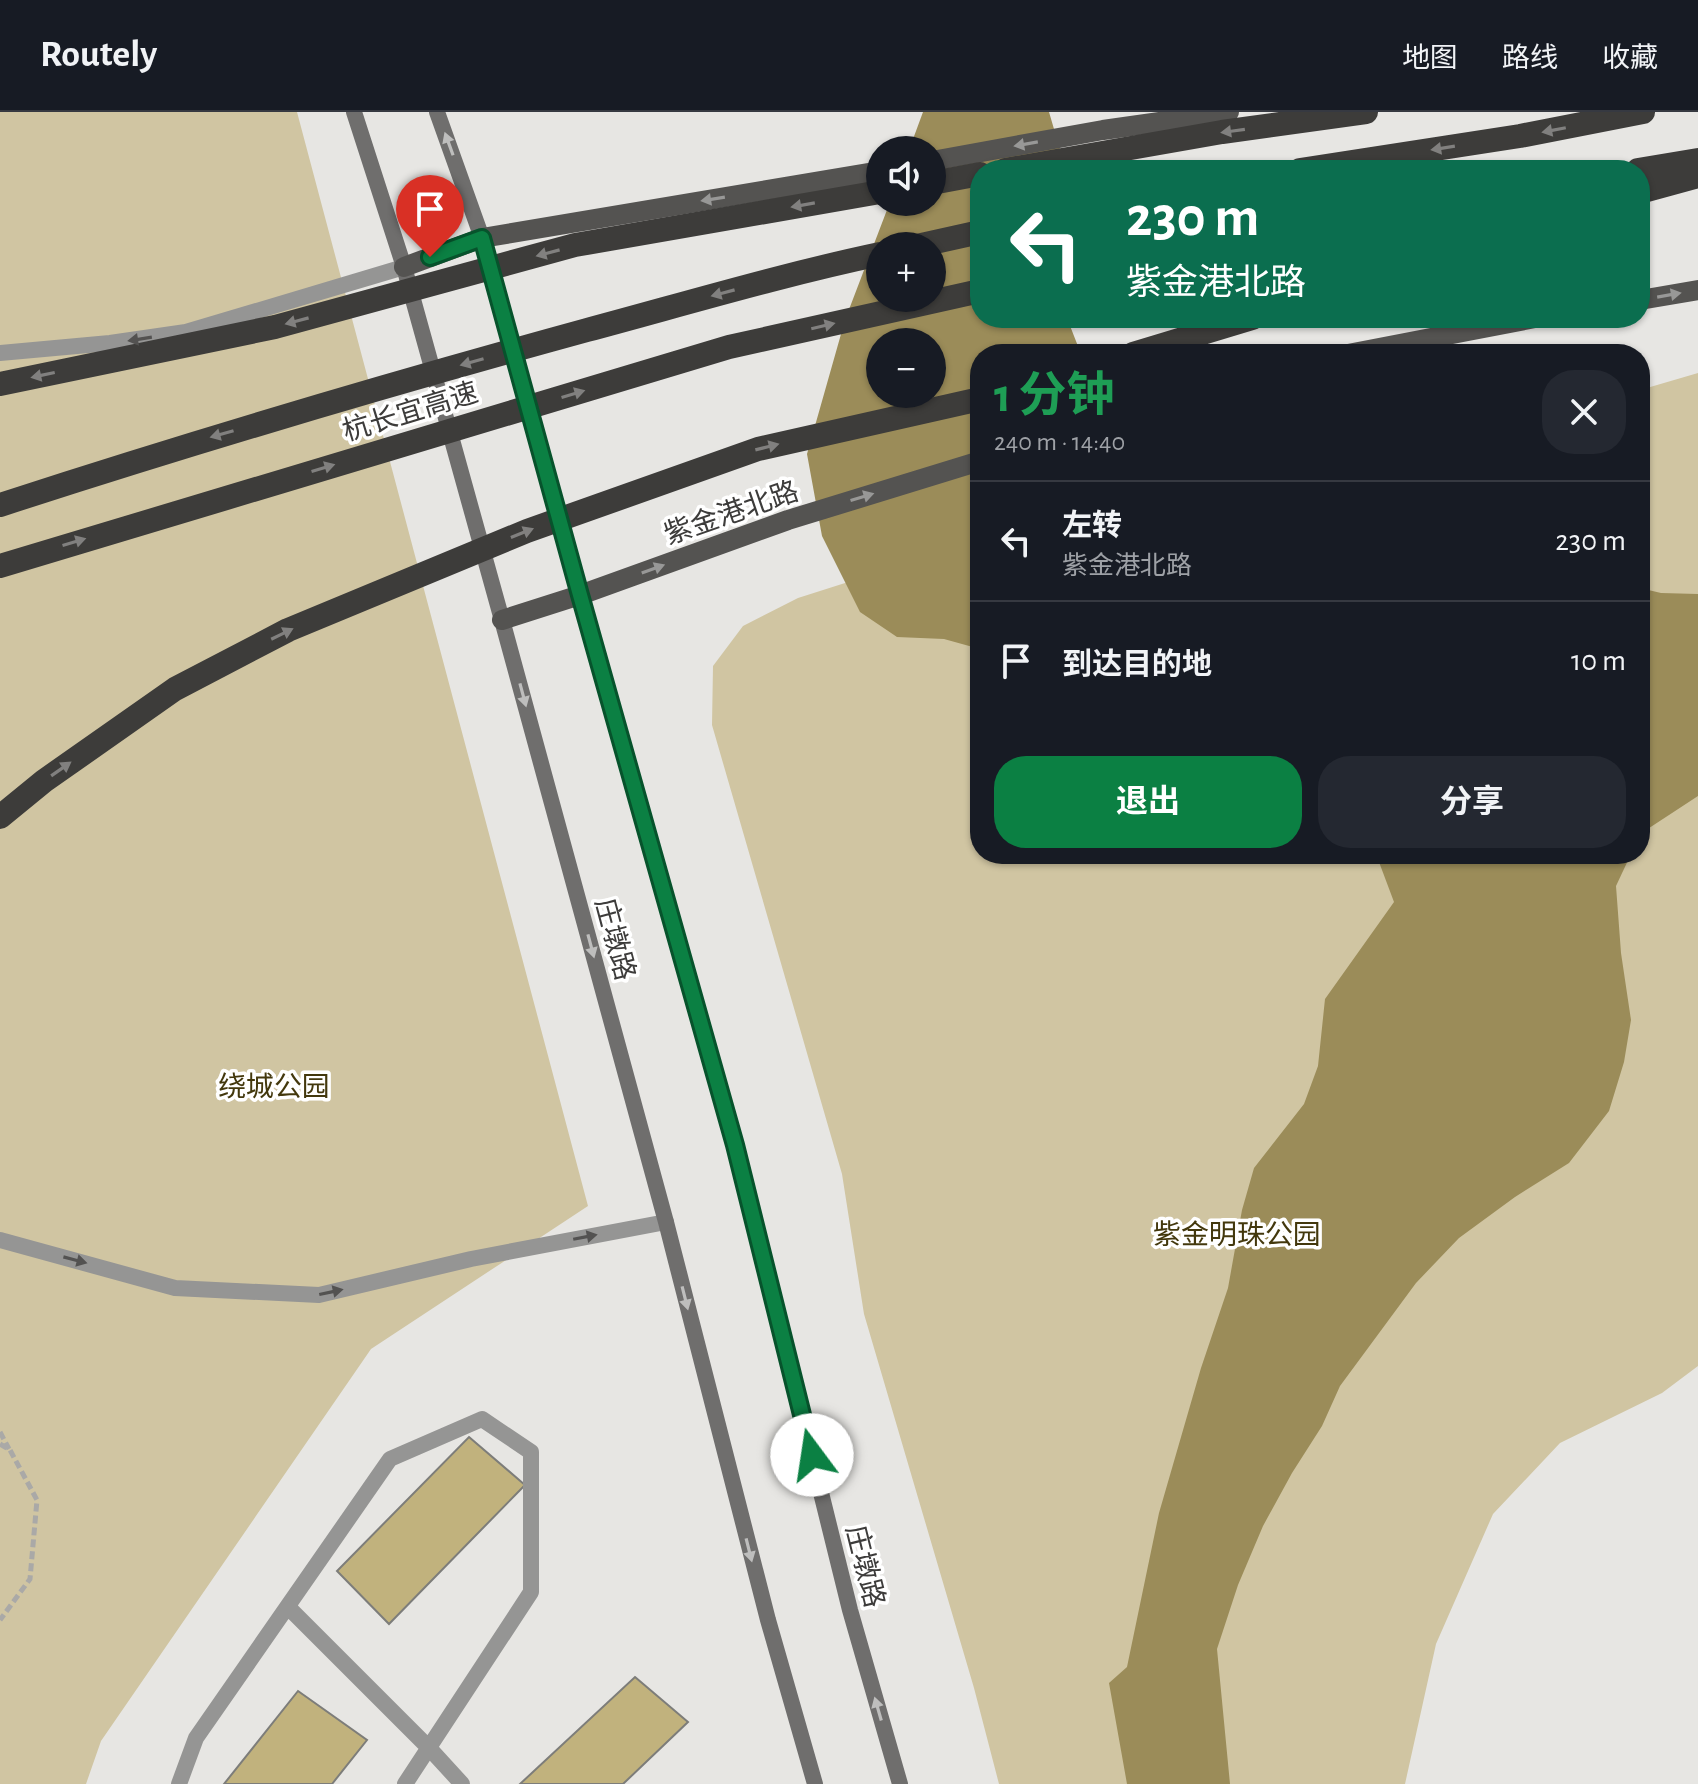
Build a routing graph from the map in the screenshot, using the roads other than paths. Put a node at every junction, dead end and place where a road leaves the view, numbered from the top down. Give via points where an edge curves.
1 (354, 112) edge
2 (437, 112) edge
3 (1229, 112) edge
4 (1366, 112) edge
5 (1643, 112) edge
6 (946, 158) edge
7 (1062, 160) edge
8 (1365, 160) edge
9 (1698, 160) edge
10 (1650, 168) edge
11 (970, 176) edge
12 (1698, 176) edge
13 (866, 180) edge
14 (946, 180) edge
15 (866, 181) edge
16 (1650, 189) edge
17 (970, 234) edge
18 (482, 238) junction
19 (946, 240) edge
20 (866, 257) edge
21 (404, 267) junction
22 (1698, 290) edge
23 (970, 293) edge
24 (1650, 298) edge
25 (1219, 328) edge
26 (1483, 328) edge
27 (1166, 344) edge
28 (1400, 344) edge
29 (0, 353) edge
30 (0, 384) edge
31 (970, 401) edge
32 (970, 464) edge
33 (0, 505) edge
34 (0, 566) edge
35 (580, 595) junction
36 (502, 620) junction
37 (0, 817) edge
38 (666, 1222) junction
39 (0, 1240) edge
40 (288, 1607) junction
41 (430, 1749) junction
42 (179, 1784) edge
43 (405, 1784) edge
44 (462, 1784) edge
45 (815, 1784) edge
46 (900, 1784) edge

1 - 21 main road, 庄墩路
18 -> 2 main road, 庄墩路
3 -> 6 main road
4 -> 7 highway
5 -> 8 highway
9 - 10 highway
11 - 14 highway
12 - 16 highway
13 -> 18 main road
15 -> 30 highway, bridge via 575,245 275,327
17 - 19 highway
18 - 21 main road
18 - 35 main road, 庄墩路
20 -> 33 highway, 杭长宜高速, bridge via 483,359
21 -> 29 street via 186,332
21 - 36 main road, 庄墩路
24 -> 22 main road
34 -> 23 highway, 杭长宜高速, bridge via 729,347
25 - 27 highway
26 - 28 main road
37 -> 31 highway, bridge via 175,689 288,630 527,531 758,449
35 -> 32 main road, 紫金港北路 via 788,520
35 - 36 main road, 紫金港北路
46 -> 35 main road, 庄墩路 via 850,1610 735,1145
36 -> 38 main road, 庄墩路
39 -> 38 street via 175,1288 319,1295
38 -> 45 main road, 庄墩路
40 - 41 street
40 - 41 street via 390,1459 482,1419 531,1452 531,1592
40 - 42 street via 196,1738
41 - 43 street
41 - 44 street

